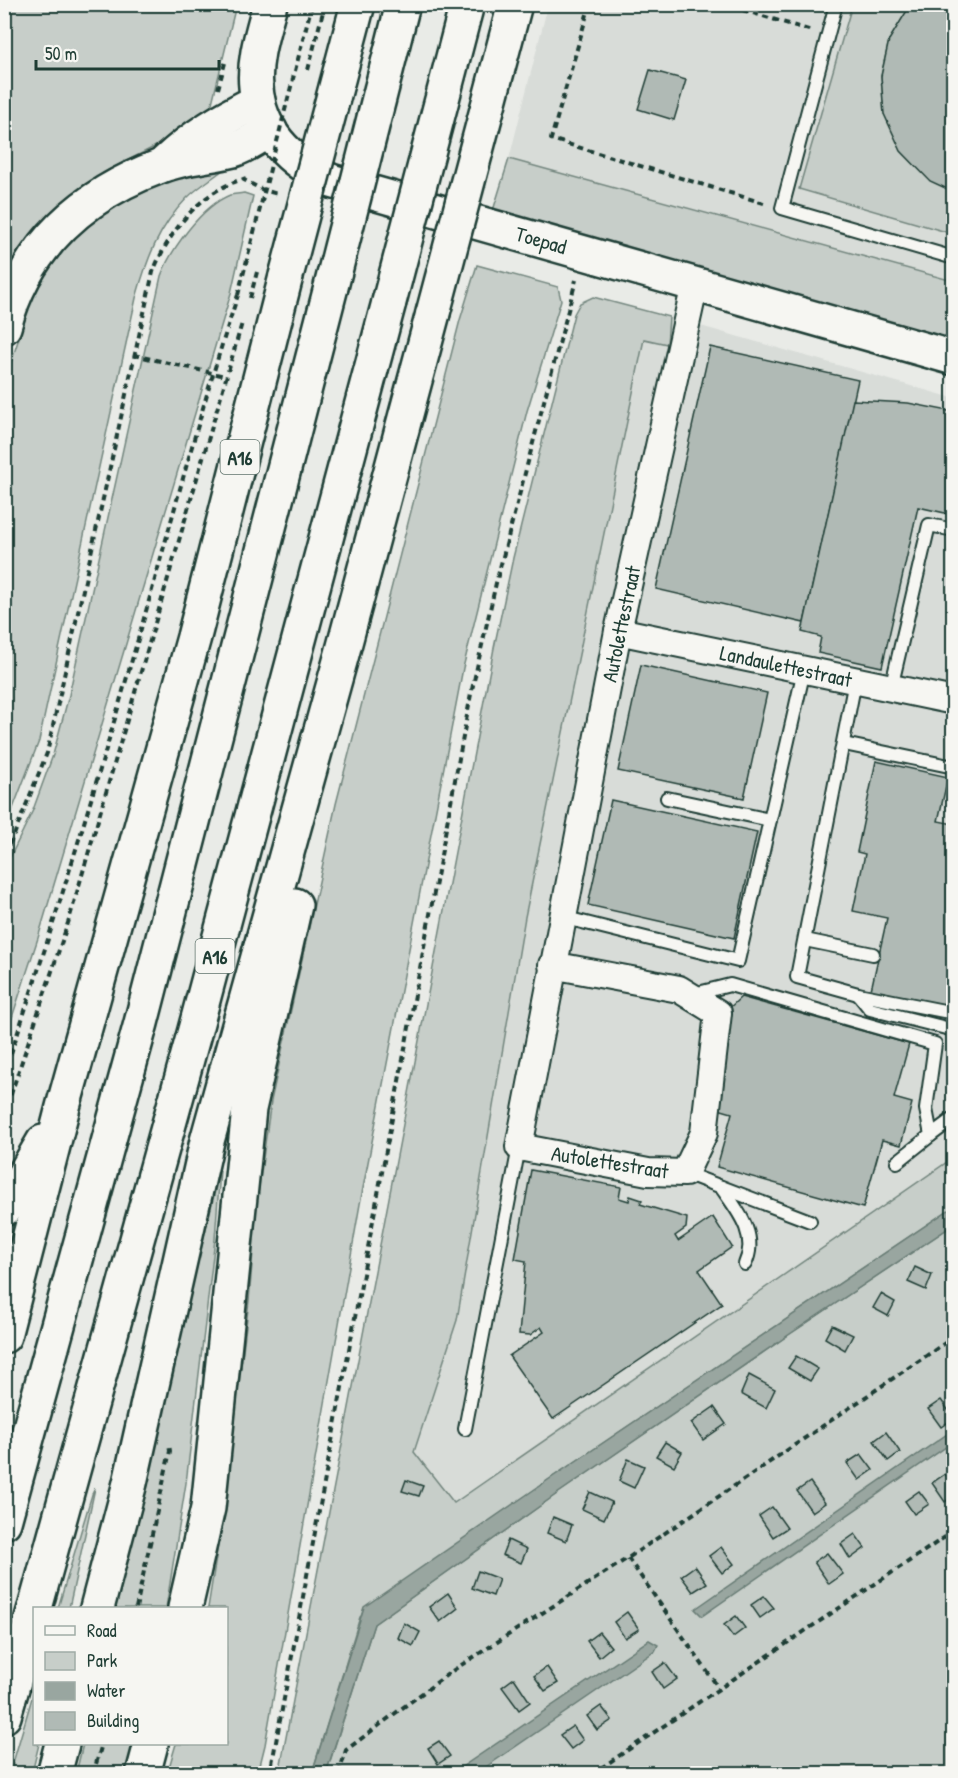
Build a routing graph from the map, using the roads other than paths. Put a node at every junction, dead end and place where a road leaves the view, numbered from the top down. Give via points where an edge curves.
1 (270, 4) edge
2 (358, 4) edge
3 (403, 4) edge
4 (467, 4) edge
5 (515, 4) edge
6 (836, 4) edge
7 (264, 116) junction
8 (954, 258) edge
9 (695, 284) junction
10 (4, 327) edge
11 (954, 358) edge
12 (954, 530) edge
13 (618, 631) junction
14 (342, 654) junction
15 (804, 670) junction
16 (855, 681) junction
17 (891, 688) junction
18 (952, 698) edge
19 (844, 744) junction
20 (954, 767) edge
21 (667, 798) dead end
22 (770, 820) junction
23 (562, 917) junction
24 (805, 940) junction
25 (873, 954) dead end
26 (552, 965) junction
27 (858, 994) junction
28 (689, 995) junction
29 (954, 1013) edge
30 (954, 1030) edge
31 (63, 1107) junction
32 (954, 1118) edge
33 (931, 1135) junction
34 (519, 1147) junction
35 (897, 1162) dead end
36 (685, 1173) junction
37 (720, 1187) junction
38 (4, 1209) edge
39 (810, 1221) dead end
40 (745, 1264) dead end
41 (4, 1336) edge
42 (465, 1429) dead end
43 (4, 1522) edge
44 (36, 1607) edge
45 (97, 1607) edge
46 (185, 1607) edge
47 (33, 1617) edge
48 (4, 1716) edge
49 (61, 1745) edge
50 (150, 1745) edge
51 (54, 1773) edge
52 (143, 1773) edge

1 - 7 main road via 255,87
2 - 31 main road, A16, bridge via 194,637
3 - 43 main road, A16, bridge via 138,1034
4 - 44 main road, A16, bridge via 195,1030
5 - 14 main road, A16, bridge
6 - 8 lane via 782,208
7 - 9 main road, Toepad via 281,147 331,181
7 - 10 main road via 225,118 186,143 162,165 85,204 64,223 27,269
9 - 11 main road, Toepad
9 - 13 street, Autolettestraat
12 - 17 lane via 929,525
13 - 15 street, Landaulettestraat
13 - 23 street, Autolettestraat
14 - 45 main road, A16 via 207,1142
14 - 46 main road, A16 via 339,715 249,1109 208,1508
15 - 16 street, Landaulettestraat
15 - 22 lane
16 - 17 street, Landaulettestraat
16 - 19 lane
17 - 18 street, Landaulettestraat
19 - 20 lane
19 - 24 lane
21 - 22 lane
22 - 23 lane via 738,961
23 - 26 street, Autolettestraat
24 - 25 lane
24 - 27 lane via 797,977
26 - 28 street, Autolettestraat via 679,989
26 - 34 street, Autolettestraat
27 - 29 lane
27 - 30 lane via 870,1009
28 - 33 lane via 730,985 935,1044 926,1109
28 - 36 street, Autolettestraat via 718,1013 704,1133
31 - 38 main road, A16
31 - 41 main road, A16
32 - 33 lane
33 - 35 lane
34 - 36 street, Autolettestraat via 648,1172
34 - 42 lane, Autolettestraat
36 - 37 lane
37 - 39 lane
37 - 40 lane via 741,1214 749,1234
47 - 48 main road, A16
49 - 51 main road
50 - 52 main road

